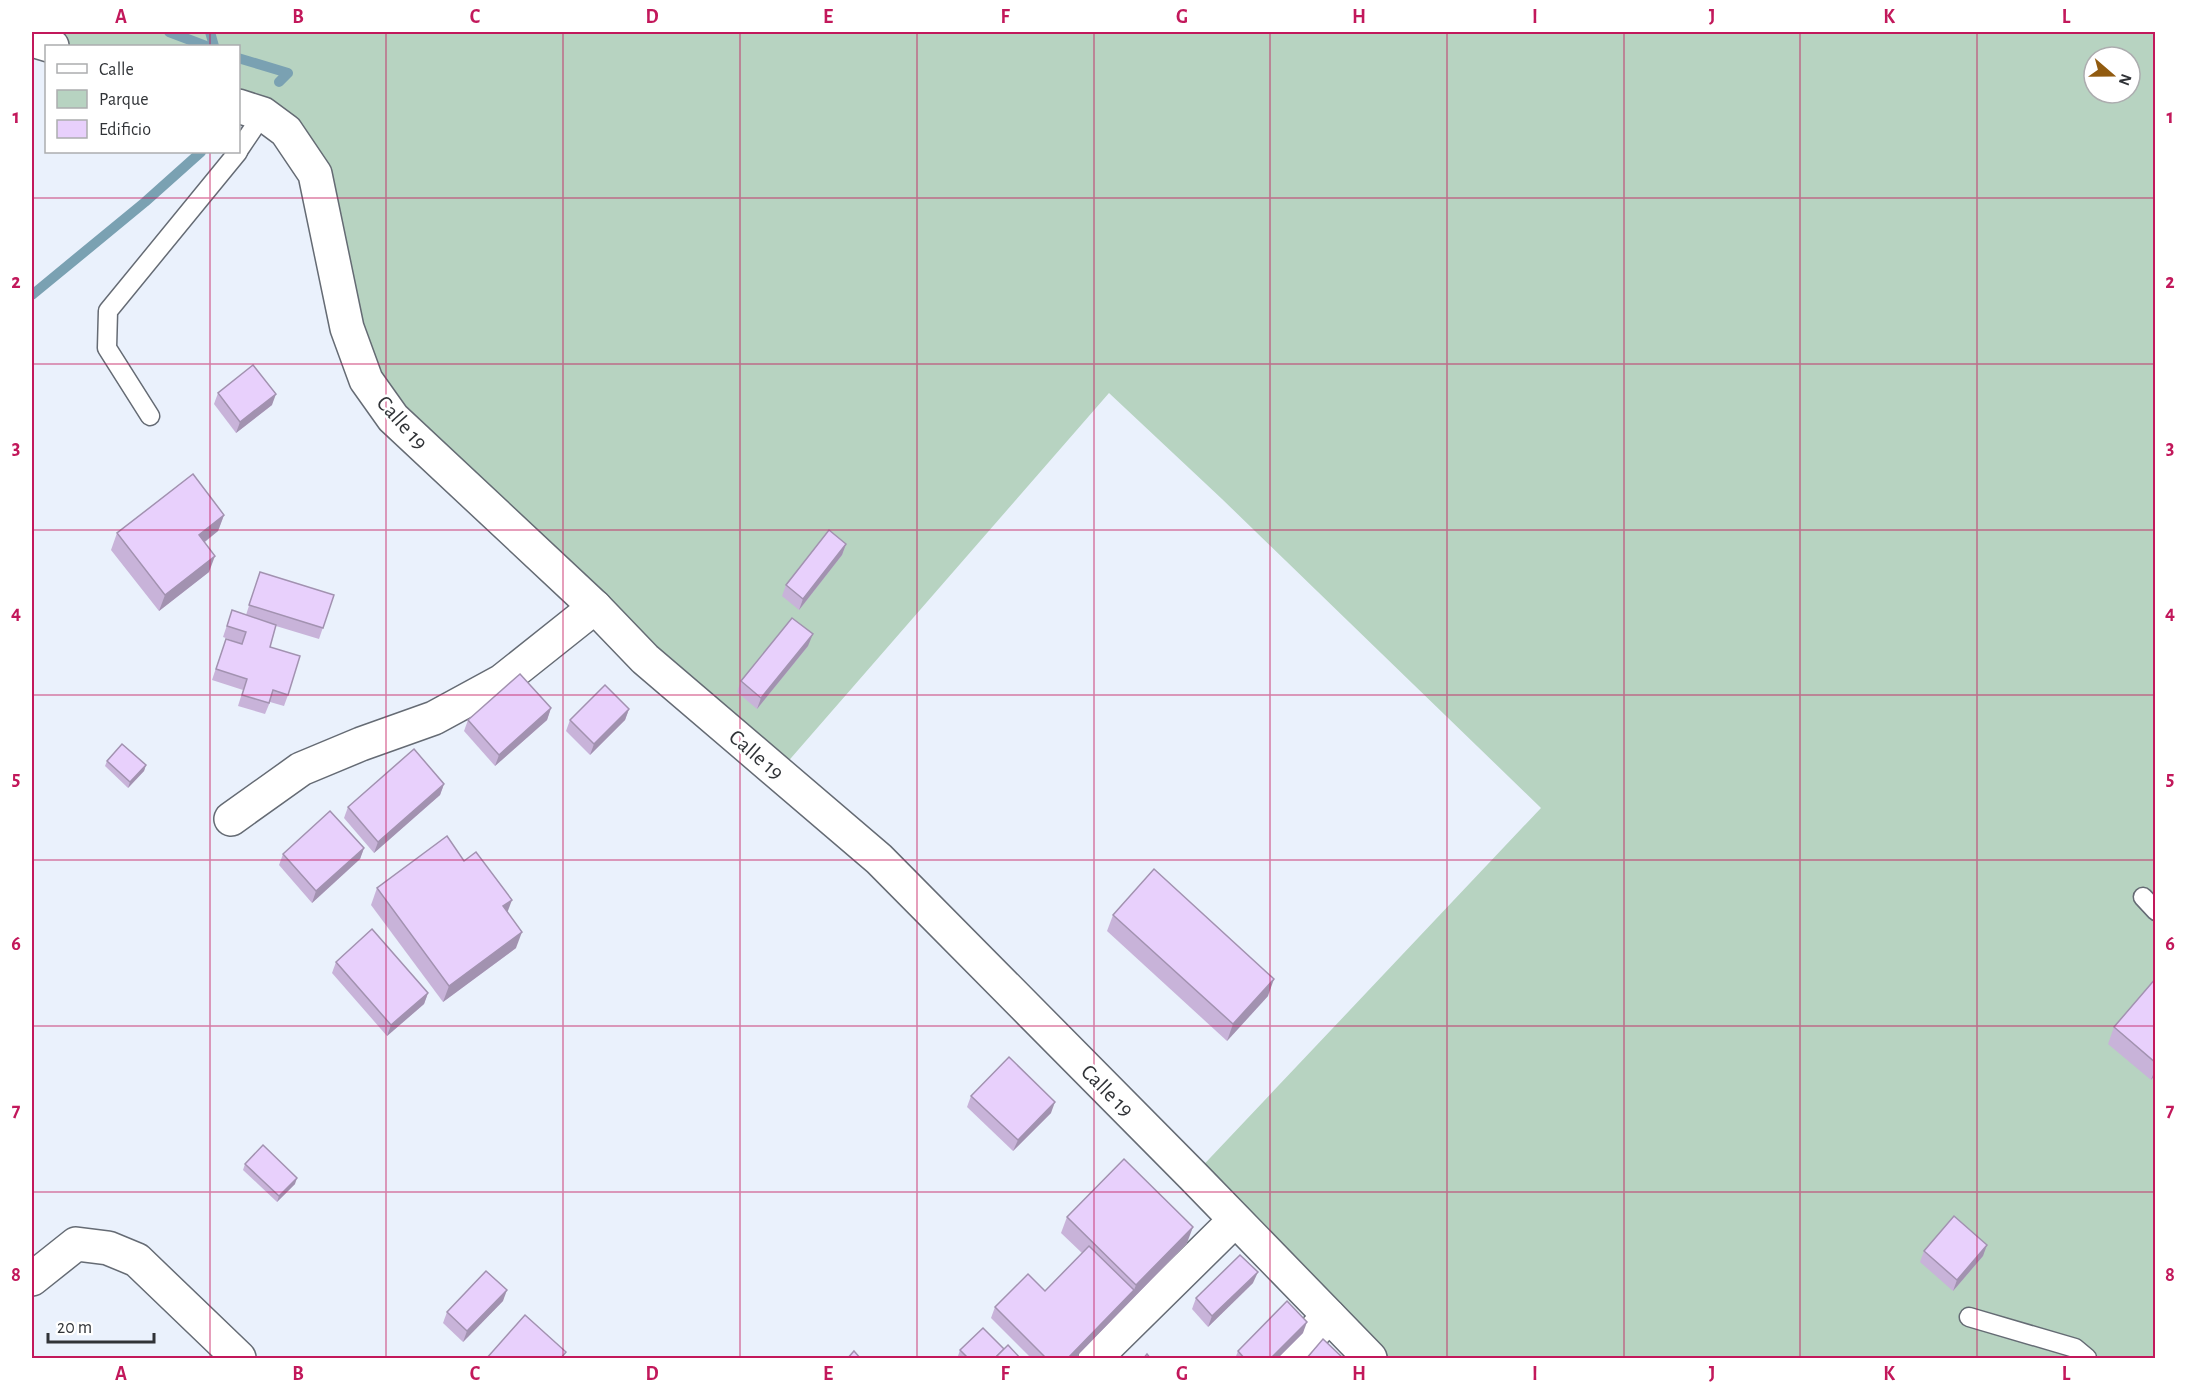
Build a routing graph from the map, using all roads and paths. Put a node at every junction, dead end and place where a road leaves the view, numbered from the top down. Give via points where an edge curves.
1 (32, 40) edge
2 (49, 45) edge
3 (251, 110) edge
4 (240, 145) edge
5 (236, 153) edge
6 (150, 416) dead end
7 (595, 607) junction
8 (231, 819) dead end
9 (2143, 897) dead end
10 (2156, 911) edge
11 (1236, 1220) junction
12 (32, 1279) edge
13 (1329, 1316) junction
14 (1969, 1317) dead end
15 (239, 1359) edge
16 (1095, 1359) edge
17 (1289, 1359) edge
18 (1370, 1359) edge
19 (2087, 1359) edge

1 - 2 street
3 - 4 lane
3 - 7 street, Calle 19 via 286,131 315,174 347,328 366,380 393,418
5 - 6 lane via 108,311 107,348
7 - 8 street via 502,681 434,718 301,769
7 - 11 street, Calle 19 via 645,658 879,859
9 - 10 lane
11 - 13 street, Calle 19
11 - 16 street
12 - 15 street via 76,1244 108,1248 137,1260
13 - 17 street
13 - 18 street, Calle 19
14 - 19 lane via 2075,1348

